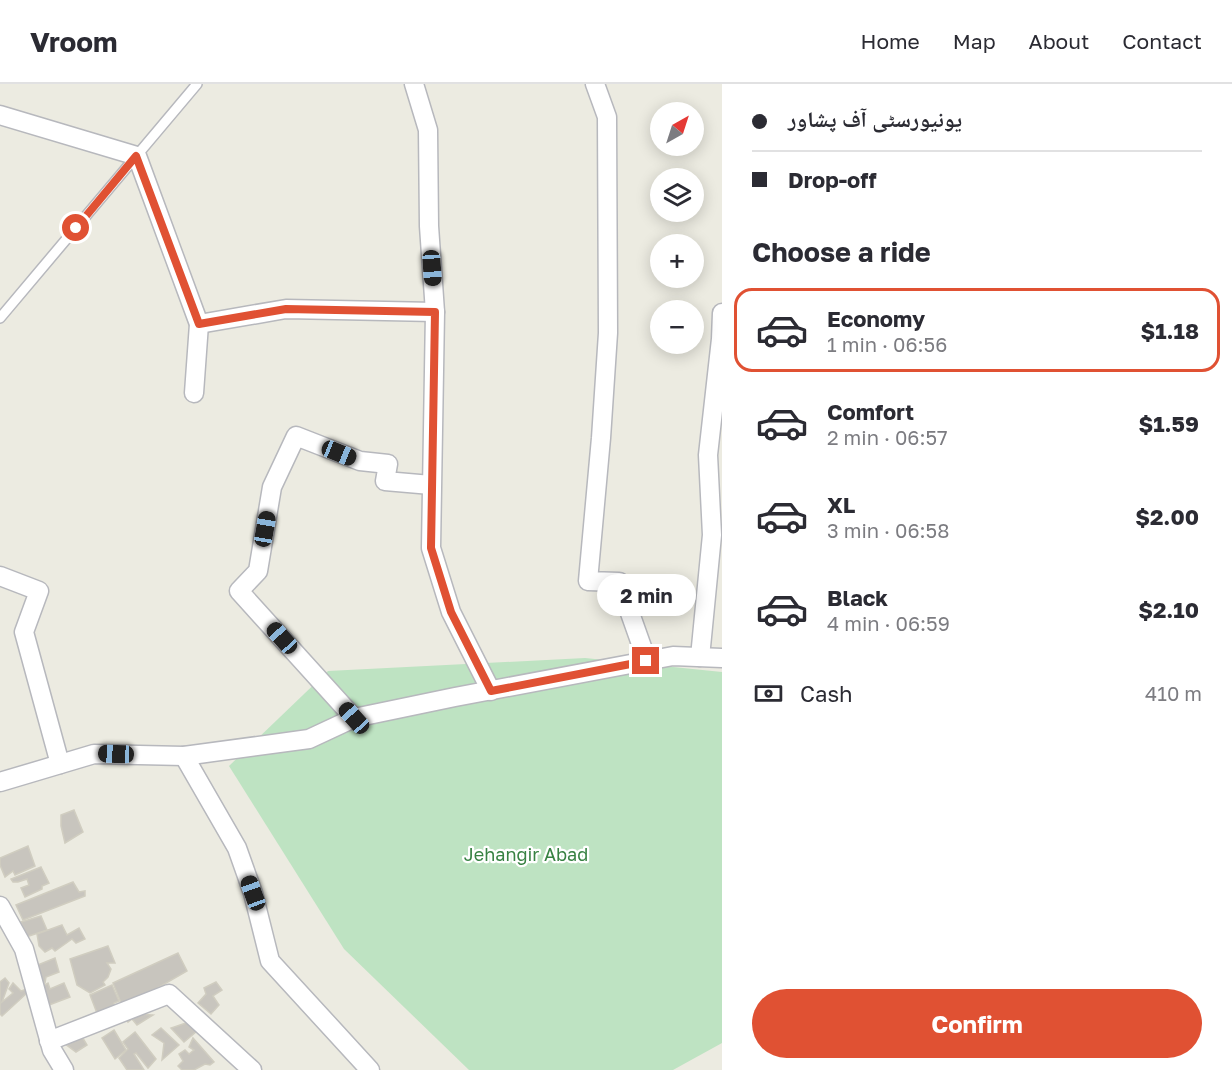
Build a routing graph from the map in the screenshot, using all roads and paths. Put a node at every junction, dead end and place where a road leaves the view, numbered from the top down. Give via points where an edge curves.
1 (197, 84) edge
2 (414, 84) edge
3 (595, 84) edge
4 (0, 115) edge
5 (136, 156) junction
6 (435, 312) junction
7 (722, 313) edge
8 (0, 318) edge
9 (199, 324) junction
10 (194, 393) dead end
11 (431, 485) junction
12 (0, 576) edge
13 (700, 657) junction
14 (722, 657) edge
15 (646, 661) junction
16 (491, 691) junction
17 (354, 718) junction
18 (184, 756) junction
19 (60, 764) junction
20 (0, 782) edge
21 (0, 906) edge
22 (50, 1041) junction
23 (64, 1070) edge
24 (252, 1070) edge
25 (370, 1070) edge

1 - 5 lane
2 - 6 street via 429,130 429,226
3 - 15 street via 607,117 608,333 588,581 619,582
4 - 5 street
5 - 8 lane
5 - 9 street
6 - 9 street via 286,309
6 - 11 street
7 - 13 street via 708,455 712,535
9 - 10 street
11 - 16 street via 431,548 451,612
11 - 17 street via 385,481 388,464 360,461 297,436 272,487 258,571 239,591
12 - 19 street via 39,591 24,632
13 - 14 street
13 - 15 street
15 - 16 street
16 - 17 street
17 - 18 street via 309,739
18 - 19 street via 93,754
18 - 25 street via 237,848 270,961
19 - 20 street
21 - 22 street via 24,949
22 - 23 street
22 - 24 street via 169,994

